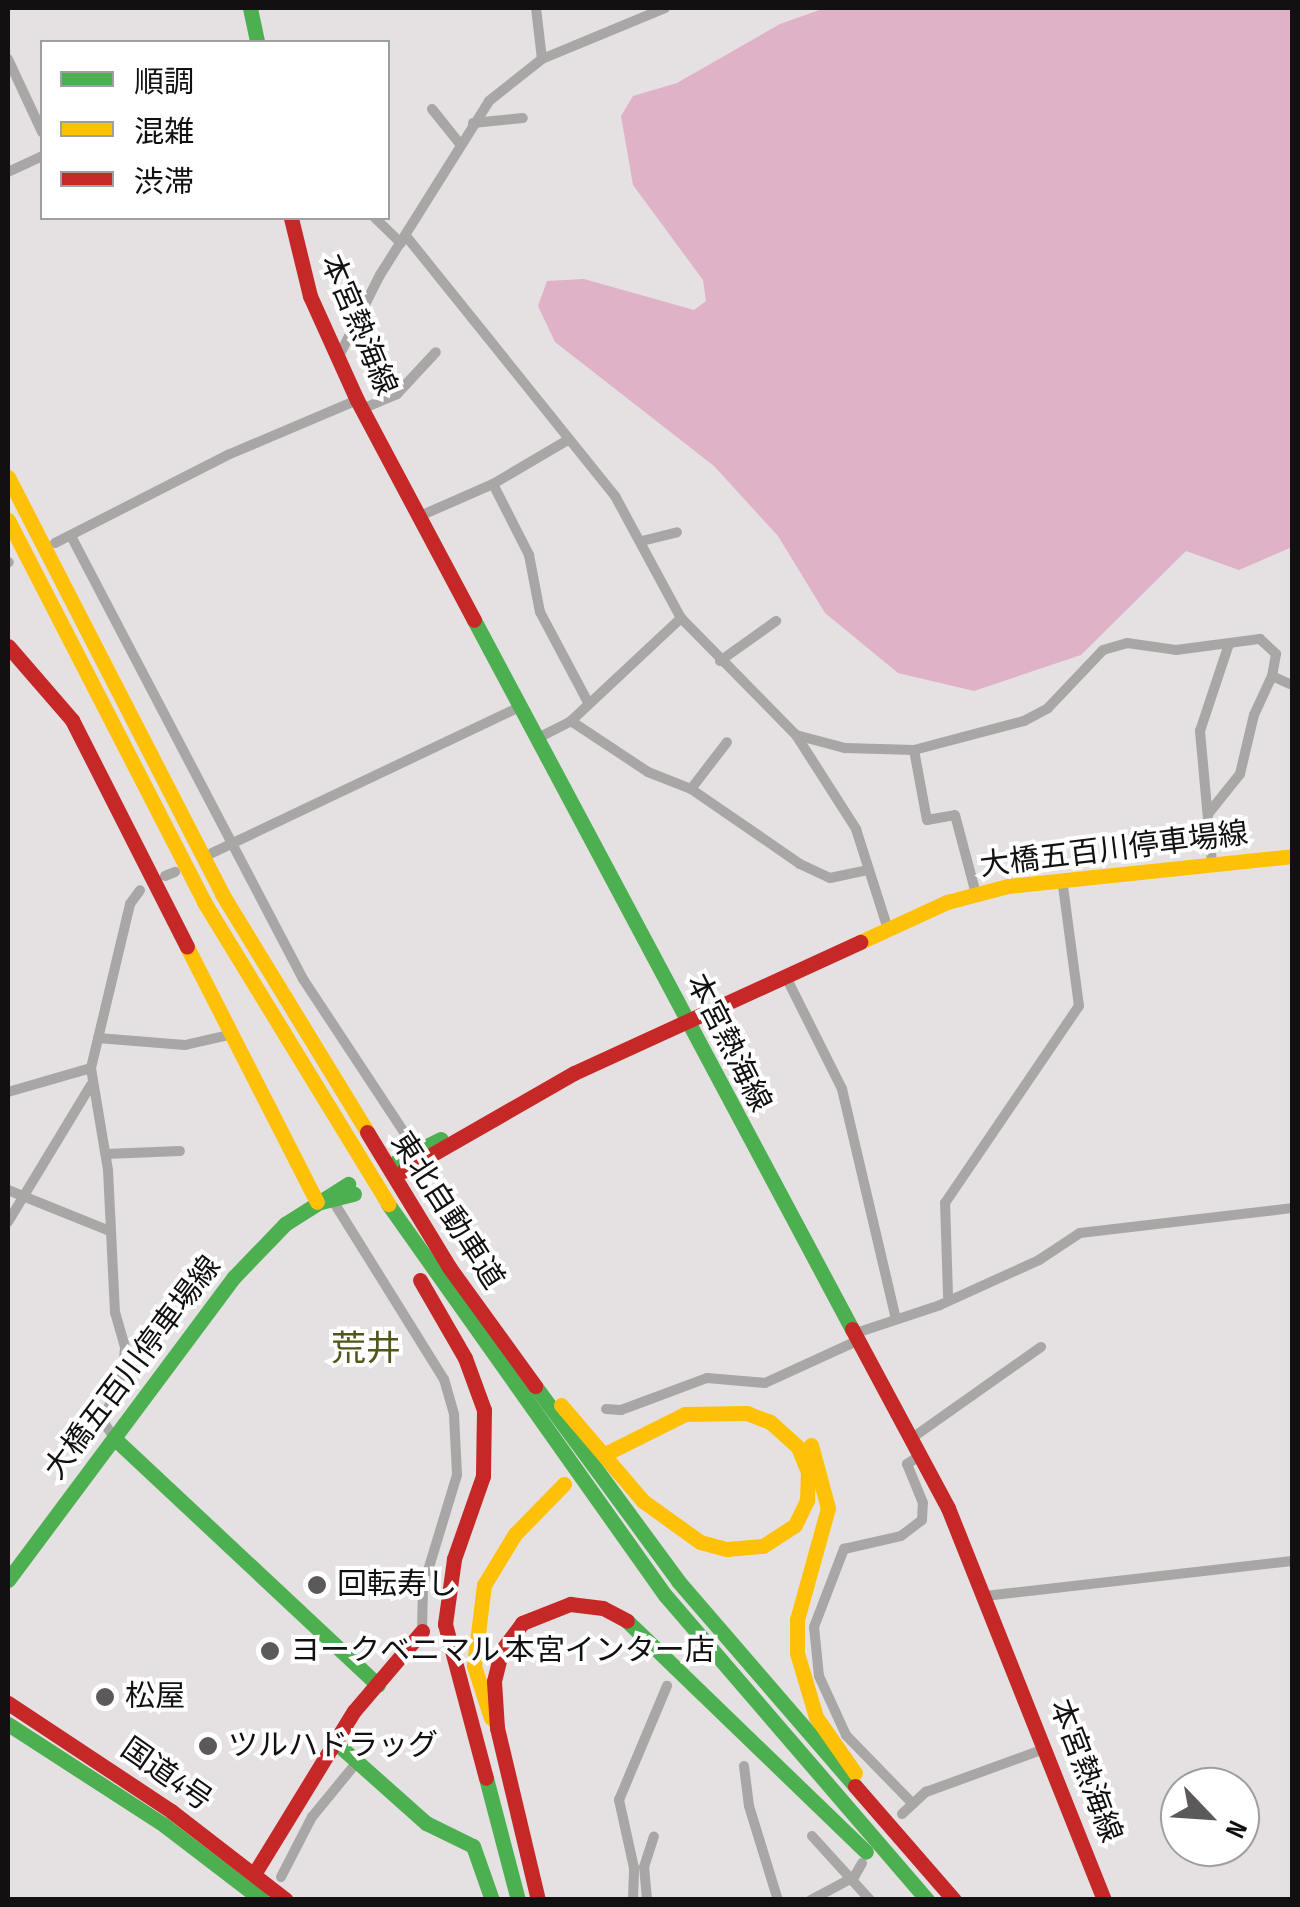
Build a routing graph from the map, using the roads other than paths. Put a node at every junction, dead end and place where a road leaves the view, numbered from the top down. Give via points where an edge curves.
1 (250, 8) edge
2 (536, 8) edge
3 (665, 8) edge
4 (256, 40) edge
5 (542, 59) junction
6 (8, 60) edge
7 (432, 109) dead end
8 (523, 118) dead end
9 (474, 123) junction
10 (40, 128) edge
11 (460, 144) junction
12 (40, 157) edge
13 (8, 172) edge
14 (291, 220) edge
15 (378, 220) edge
16 (404, 239) junction
17 (436, 352) dead end
18 (337, 359) junction
19 (360, 405) junction
20 (566, 440) junction
21 (8, 477) edge
22 (493, 484) junction
23 (420, 516) junction
24 (8, 520) edge
25 (677, 532) dead end
26 (71, 536) junction
27 (642, 541) junction
28 (56, 544) dead end
29 (681, 618) junction
30 (776, 621) dead end
31 (1229, 644) junction
32 (8, 646) edge
33 (720, 661) junction
34 (1272, 676) junction
35 (1292, 685) edge
36 (589, 704) junction
37 (522, 706) junction
38 (571, 721) junction
39 (796, 736) junction
40 (540, 737) junction
41 (727, 742) dead end
42 (914, 750) junction
43 (691, 788) junction
44 (1208, 814) junction
45 (231, 844) junction
46 (212, 853) dead end
47 (1292, 856) edge
48 (1212, 863) junction
49 (867, 870) junction
50 (1062, 879) junction
51 (140, 890) dead end
52 (976, 894) junction
53 (888, 929) junction
54 (786, 977) junction
55 (684, 1023) junction
56 (233, 1034) junction
57 (98, 1038) junction
58 (91, 1068) junction
59 (91, 1085) junction
60 (8, 1092) edge
61 (320, 1098) junction
62 (509, 1109) junction
63 (180, 1152) dead end
64 (416, 1152) junction
65 (106, 1154) junction
66 (351, 1189) dead end
67 (8, 1190) edge
68 (20, 1196) junction
69 (325, 1202) junction
70 (1292, 1208) edge
71 (8, 1222) edge
72 (110, 1231) junction
73 (449, 1267) junction
74 (948, 1296) junction
75 (895, 1315) junction
76 (857, 1337) junction
77 (1041, 1346) dead end
78 (606, 1409) dead end
79 (912, 1438) junction
80 (115, 1439) junction
81 (921, 1454) junction
82 (1292, 1561) edge
83 (8, 1580) edge
84 (985, 1596) junction
85 (422, 1631) joint
86 (456, 1673) junction
87 (378, 1685) junction
88 (666, 1686) dead end
89 (8, 1704) edge
90 (8, 1724) edge
91 (497, 1728) junction
92 (335, 1742) junction
93 (1048, 1748) junction
94 (357, 1762) junction
95 (744, 1766) dead end
96 (913, 1804) junction
97 (902, 1814) dead end
98 (812, 1836) dead end
99 (654, 1837) dead end
100 (862, 1863) dead end
101 (254, 1874) junction
102 (281, 1876) dead end
103 (854, 1877) junction
104 (258, 1898) edge
105 (286, 1900) edge
106 (492, 1900) edge
107 (518, 1900) edge
108 (538, 1900) edge
109 (633, 1900) edge
110 (647, 1900) edge
111 (778, 1900) edge
112 (811, 1900) edge
113 (870, 1900) edge
114 (914, 1900) edge
115 (927, 1900) edge
116 (954, 1900) edge
117 (965, 1900) edge
118 (1104, 1900) edge

1 - 4 main road
2 - 5 street
3 - 5 street
5 - 9 street via 511,79
6 - 10 street
7 - 11 street
8 - 9 street
9 - 11 street
11 - 16 street
12 - 13 street
14 - 18 main road, 本宮熱海線 via 310,296
15 - 16 street
16 - 18 street
16 - 20 street
17 - 19 street via 397,394
18 - 19 main road, 本宮熱海線
19 - 23 main road, 本宮熱海線
19 - 26 street via 230,454
20 - 22 street
20 - 27 street via 615,496
21 - 73 main road, 東北自動車道 via 222,894
22 - 23 street
22 - 36 street via 526,546 540,612
23 - 37 main road, 本宮熱海線
24 - 61 main road, 東北自動車道 via 204,902
25 - 27 street
26 - 28 street
26 - 45 street
27 - 29 street
29 - 33 street
29 - 36 street
30 - 33 street
31 - 34 street via 1254,638 1270,644 1276,654
31 - 42 street via 1176,650 1114,645 1037,715
31 - 44 street via 1200,730
32 - 56 main road via 72,720
33 - 39 street
34 - 35 street
34 - 44 street via 1254,715 1240,774
36 - 38 street
37 - 40 main road, 本宮熱海線
37 - 45 street
38 - 40 street
38 - 43 street via 648,772
39 - 42 street via 845,748
39 - 49 street via 852,820
40 - 55 main road, 本宮熱海線
41 - 43 street
42 - 52 street via 926,820 955,814
43 - 49 street via 830,878
44 - 48 street
45 - 46 street
45 - 64 street via 303,979
47 - 48 main road, 大橋五百川停車場線
48 - 50 main road, 大橋五百川停車場線
49 - 53 street
50 - 52 main road, 大橋五百川停車場線
50 - 74 street via 1079,1006 944,1202
51 - 57 street via 130,904
52 - 53 main road, 大橋五百川停車場線
53 - 54 main road, 大橋五百川停車場線
54 - 55 main road, 大橋五百川停車場線
54 - 75 street via 842,1089
55 - 62 main road, 大橋五百川停車場線
55 - 76 main road, 本宮熱海線
56 - 57 street via 185,1045
56 - 69 main road
57 - 58 street
58 - 59 street
58 - 60 street
59 - 65 street
59 - 68 street
61 - 86 main road via 466,1358 484,1410 483,1476 448,1582 445,1624
61 - 115 main road, 東北自動車道 via 495,1368 610,1524 748,1697
62 - 64 main road, 大橋五百川停車場線
62 - 64 main road, 大橋五百川停車場線 via 400,1166
63 - 65 street
65 - 72 street
66 - 69 main road, 大橋五百川停車場線
67 - 68 street
68 - 71 street
68 - 72 street
69 - 80 main road, 大橋五百川停車場線 via 285,1224 234,1277
69 - 85 street via 444,1379 454,1415 457,1476 423,1588
70 - 74 street via 1080,1233 1039,1260
72 - 80 street via 115,1313 125,1346 123,1371 103,1421
73 - 116 main road, 東北自動車道 via 678,1580
73 - 117 main road via 607,1462 668,1525 714,1547 753,1548 784,1535 807,1500 808,1472 798,1447 747,1412 685,1414 605,1447 666,1408 723,1396 768,1406 802,1432 822,1468 828,1508 797,1620 808,1698 856,1774
74 - 75 street via 940,1305
75 - 76 street
76 - 78 street via 765,1384 707,1378 621,1410
76 - 79 main road, 本宮熱海線
77 - 79 street
79 - 81 main road, 本宮熱海線
80 - 83 main road, 大橋五百川停車場線
80 - 87 main road
81 - 84 main road, 本宮熱海線
81 - 96 street via 906,1464 924,1503 922,1520 901,1536 844,1549 814,1627 819,1676 846,1735
82 - 84 street
84 - 93 main road, 本宮熱海線
85 - 87 main road
86 - 91 main road via 466,1601 481,1563 505,1526 560,1479 502,1550 478,1604 474,1666 480,1701
86 - 107 main road
87 - 92 main road
88 - 109 street via 619,1800 634,1868
89 - 101 main road, 国道4号
90 - 104 main road, 国道4号 via 164,1824
91 - 108 main road
91 - 114 main road via 494,1680 510,1636 553,1606 603,1608 632,1624 695,1682
92 - 94 main road
92 - 101 main road
93 - 96 street via 926,1792
93 - 118 main road, 本宮熱海線
94 - 102 street via 312,1817
94 - 106 main road via 426,1824 473,1846
95 - 111 street
96 - 97 street
98 - 103 street
99 - 110 street via 644,1867
100 - 103 street
101 - 105 main road, 国道4号
103 - 112 street
103 - 113 street

